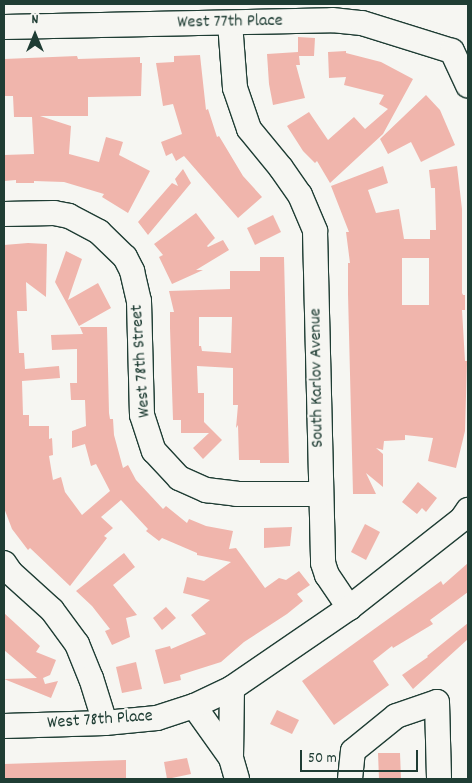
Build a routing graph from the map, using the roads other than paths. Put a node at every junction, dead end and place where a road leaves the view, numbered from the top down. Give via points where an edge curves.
1 (230, 23) junction
2 (4, 27) edge
3 (468, 86) edge
4 (4, 214) edge
5 (321, 494) junction
6 (468, 510) edge
7 (4, 563) edge
8 (349, 608) junction
9 (232, 688) junction
10 (194, 706) junction
11 (105, 723) junction
12 (4, 726) edge
13 (234, 769) edge
14 (350, 779) edge
15 (439, 779) edge

1 - 2 street, West 77th Place
1 - 3 street, West 77th Place via 362,22 452,51
1 - 5 street, South Karlov Avenue via 235,88 249,129 300,195 315,231
4 - 5 street, West 78th Street via 54,213 69,216 99,232 125,257 139,301 142,415 154,451 179,478 206,490 237,494
5 - 8 street, South Karlov Avenue via 323,563 327,575
6 - 8 street via 462,519
7 - 11 street via 52,610 77,644
8 - 9 street
9 - 10 street
9 - 13 street
10 - 11 street, West 78th Place via 157,718
10 - 13 street
11 - 12 street, West 78th Place
14 - 15 street via 353,751 396,716 437,702

